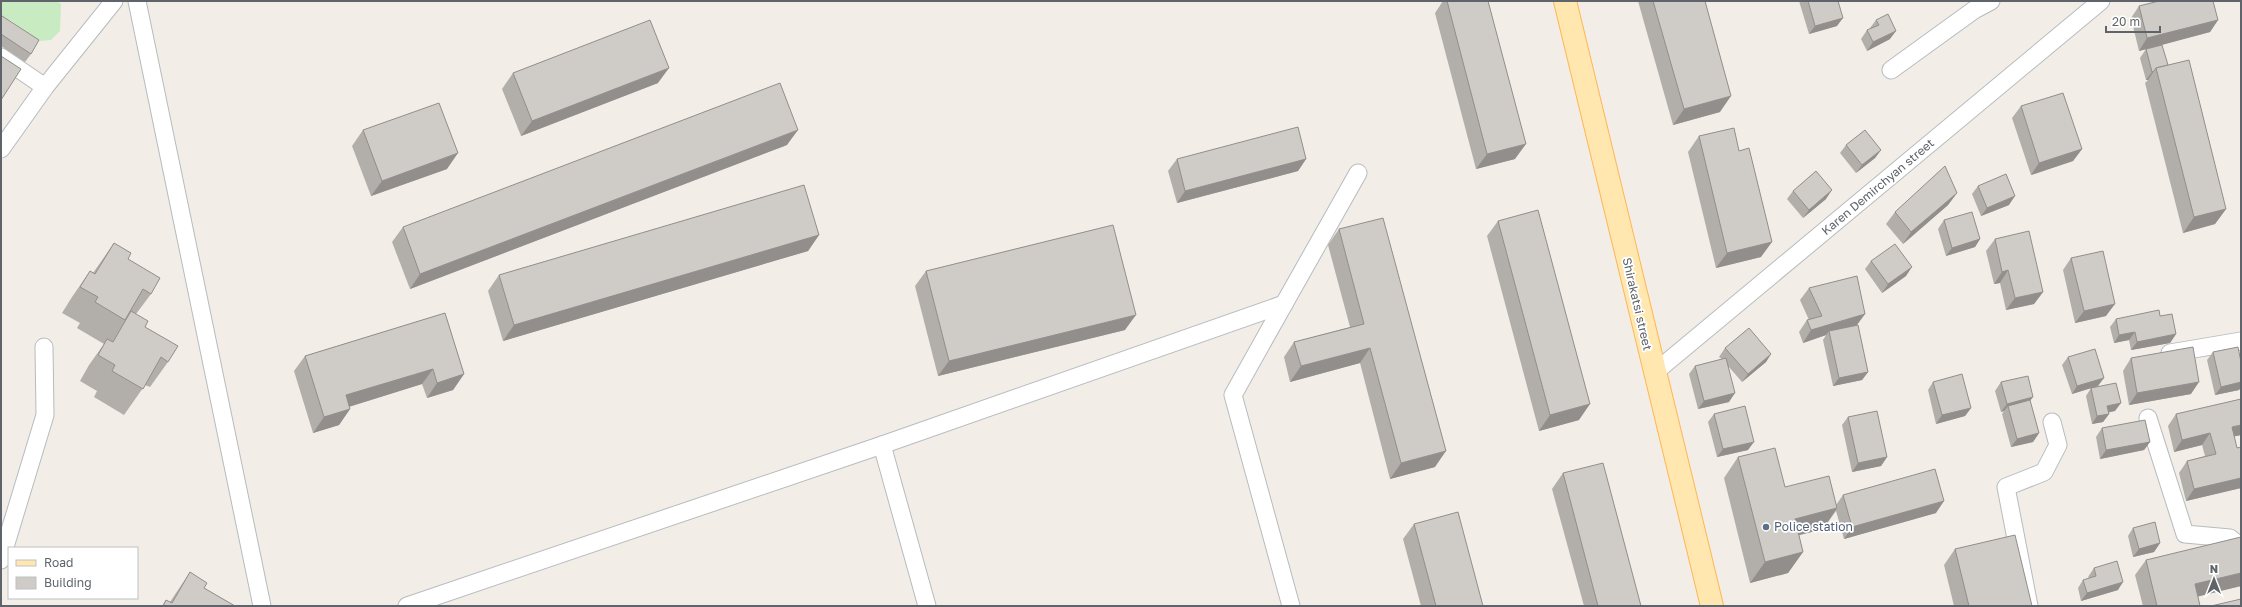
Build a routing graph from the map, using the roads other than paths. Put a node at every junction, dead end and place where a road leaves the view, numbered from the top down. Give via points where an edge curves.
1 (114, 1) edge
2 (1565, 1) edge
3 (1991, 1) edge
4 (2100, 1) edge
5 (134, 3) edge
6 (1, 57) edge
7 (1892, 70) dead end
8 (45, 86) junction
9 (1, 149) edge
10 (1358, 173) dead end
11 (1284, 304) junction
12 (2241, 340) edge
13 (44, 347) dead end
14 (2156, 356) edge
15 (1654, 373) junction
16 (2148, 418) dead end
17 (2052, 422) dead end
18 (882, 445) junction
19 (2241, 547) edge
20 (1, 560) edge
21 (262, 606) edge
22 (407, 606) edge
23 (927, 606) edge
24 (1291, 606) edge
25 (1712, 606) edge
26 (2028, 606) edge

1 - 8 street
2 - 15 main road, Shirakatsi street
3 - 7 street via 1974,10
4 - 15 street, Karen Demirchyan street
5 - 21 street
6 - 8 street
8 - 9 street
10 - 11 street
11 - 18 street
11 - 24 street via 1234,395
12 - 14 street
13 - 20 street via 45,415
15 - 25 main road, Shirakatsi street
16 - 19 street via 2185,534 2230,538
17 - 26 street via 2058,445 2044,472 2006,487
18 - 22 street
18 - 23 street

